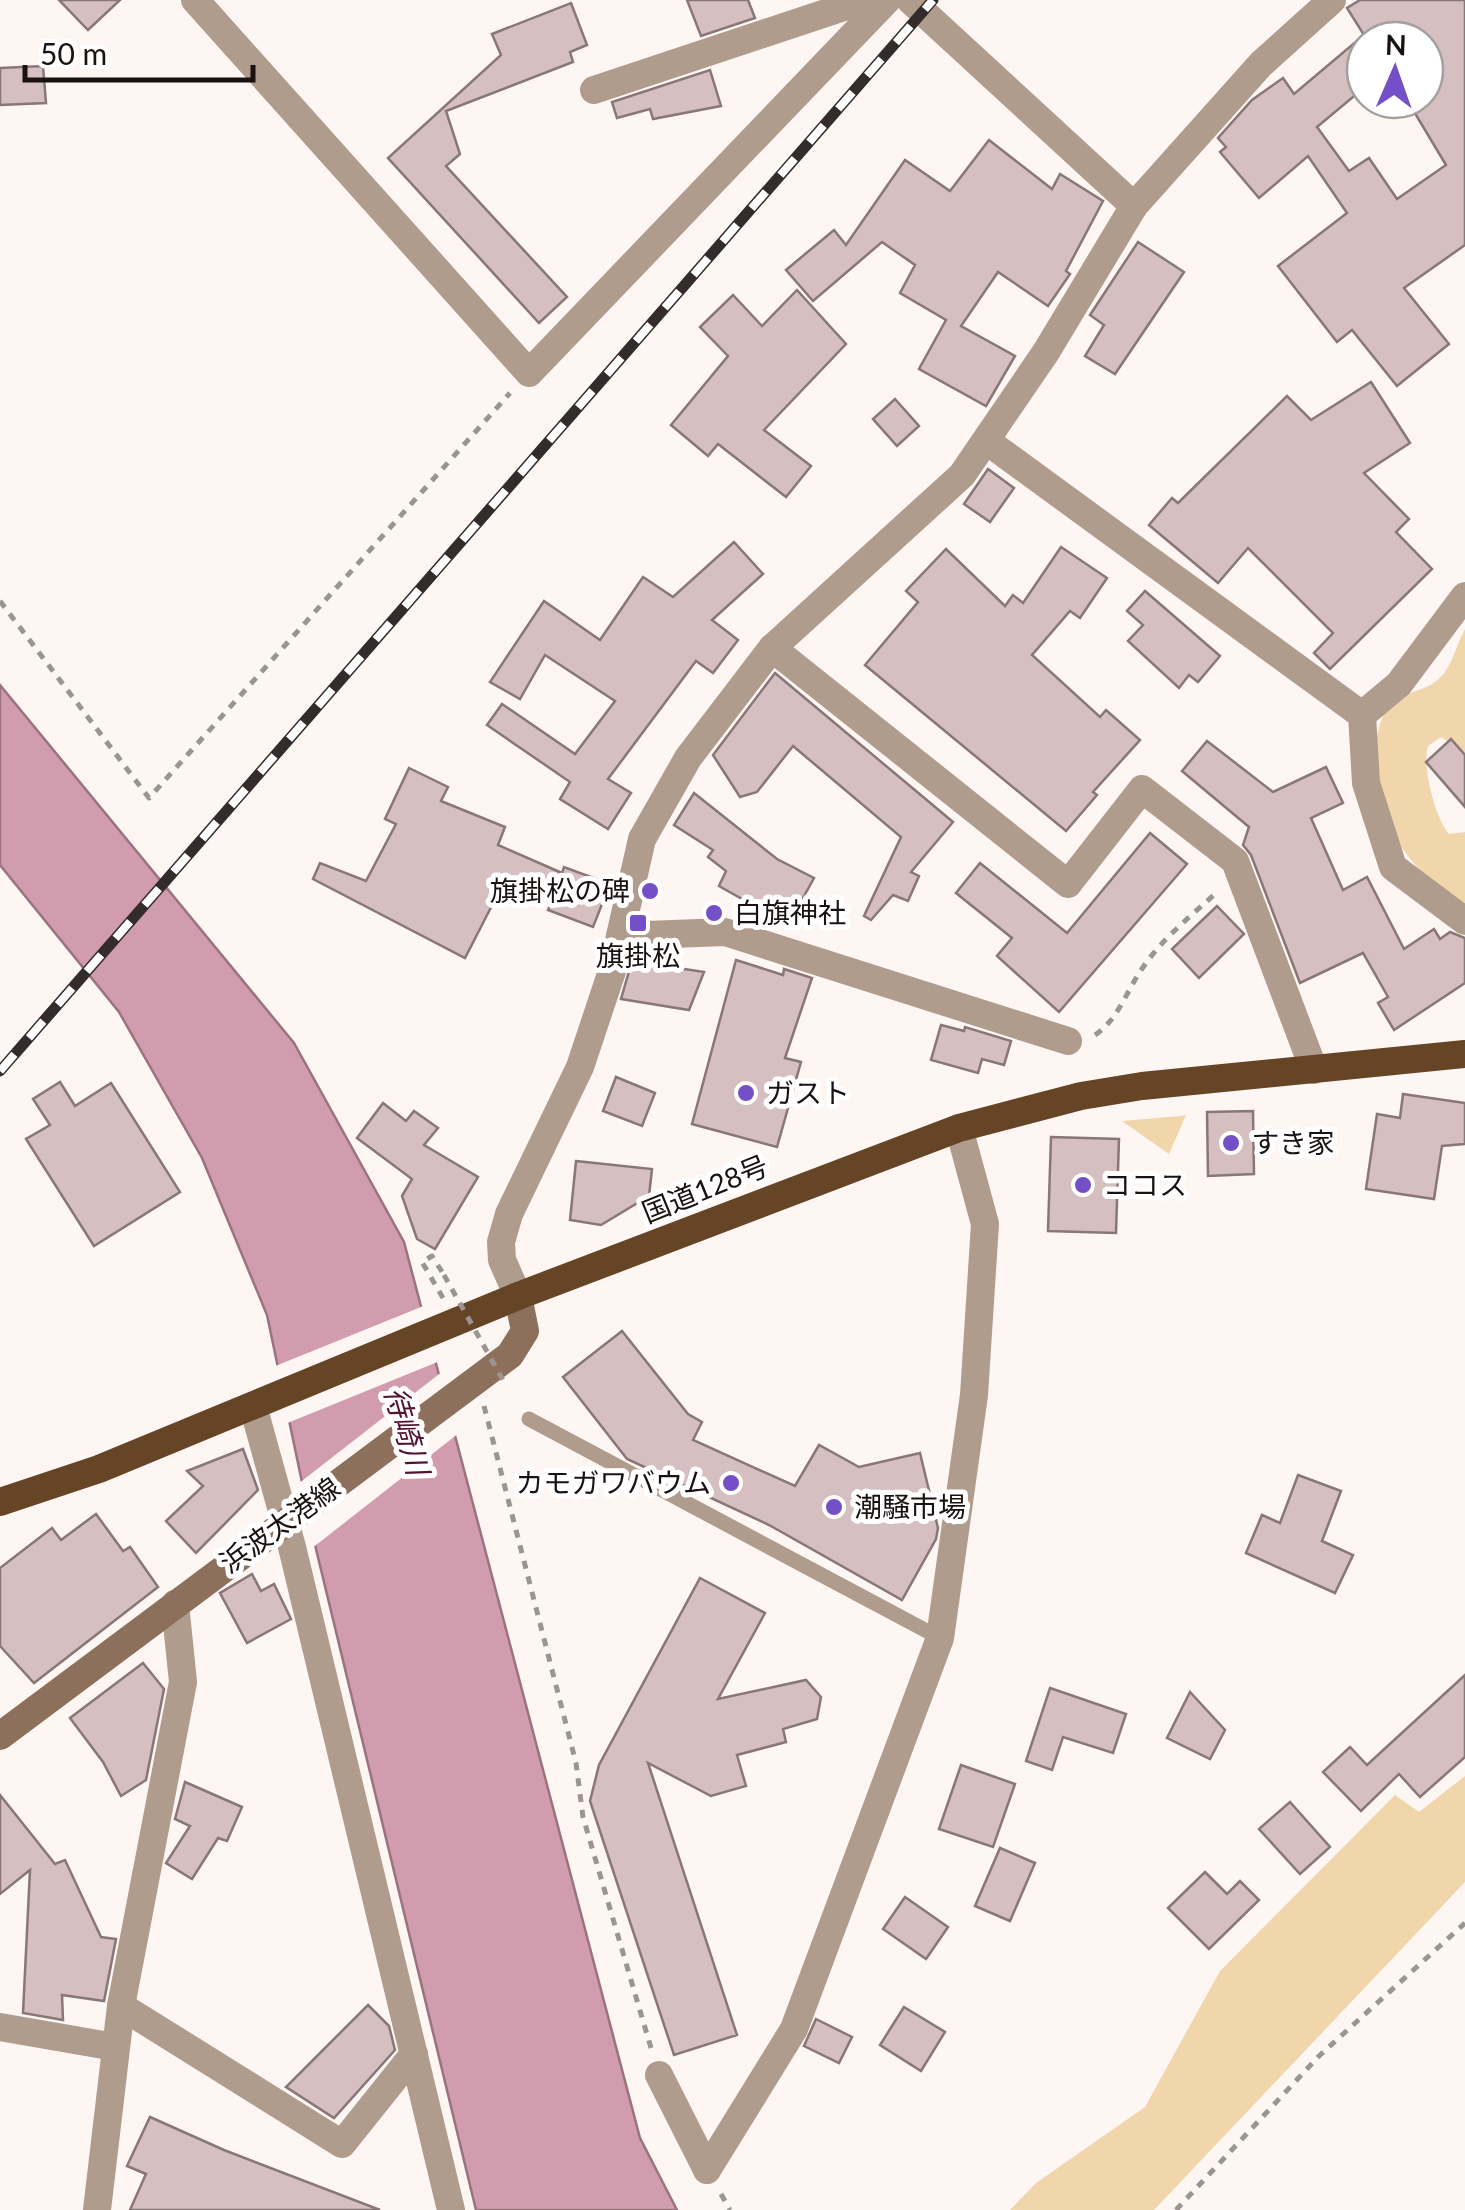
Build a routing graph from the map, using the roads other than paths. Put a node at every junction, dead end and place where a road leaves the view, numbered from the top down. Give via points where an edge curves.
1 (195, 0) edge
2 (866, 0) edge
3 (887, 0) edge
4 (910, 0) edge
5 (1332, 0) edge
6 (594, 90) dead end
7 (1134, 206) junction
8 (988, 442) junction
9 (1465, 596) edge
10 (772, 648) junction
11 (1362, 715) junction
12 (1465, 921) edge
13 (620, 936) junction
14 (1068, 1041) road end
15 (1465, 1054) edge
16 (1314, 1070) junction
17 (960, 1128) junction
18 (518, 1296) junction
19 (265, 1401) junction
20 (529, 1418) dead end
21 (0, 1502) edge
22 (285, 1520) junction
23 (175, 1604) junction
24 (940, 1638) junction
25 (0, 1736) edge
26 (121, 2006) junction
27 (0, 2027) edge
28 (115, 2047) junction
29 (414, 2054) junction
30 (659, 2075) road end
31 (97, 2210) edge
32 (451, 2210) edge

1 - 3 street via 529,372
2 - 6 street
4 - 7 street
5 - 7 street via 1269,56
7 - 8 street
8 - 10 street via 936,503
8 - 11 street
9 - 11 street via 1399,684
10 - 13 street via 652,818 634,861
10 - 16 street via 1068,884 1142,789 1235,861
11 - 12 street via 1366,784 1393,868
13 - 14 street via 725,932
13 - 18 street via 580,1068 501,1242
15 - 16 highway, 国道128号
16 - 17 highway, 国道128号 via 1142,1086
17 - 18 highway, 国道128号
17 - 24 street via 985,1224 974,1395
18 - 19 highway, 国道128号 via 454,1312
18 - 22 main road, 浜波太港線 via 525,1331 488,1389
19 - 21 highway, 国道128号
19 - 22 street
20 - 24 lane
22 - 23 main road, 浜波太港線
22 - 29 street
23 - 25 main road, 浜波太港線
23 - 26 street via 183,1682
24 - 30 street via 794,2029 707,2170
26 - 28 street
26 - 29 street via 342,2144
27 - 28 street
28 - 31 street
29 - 32 street

